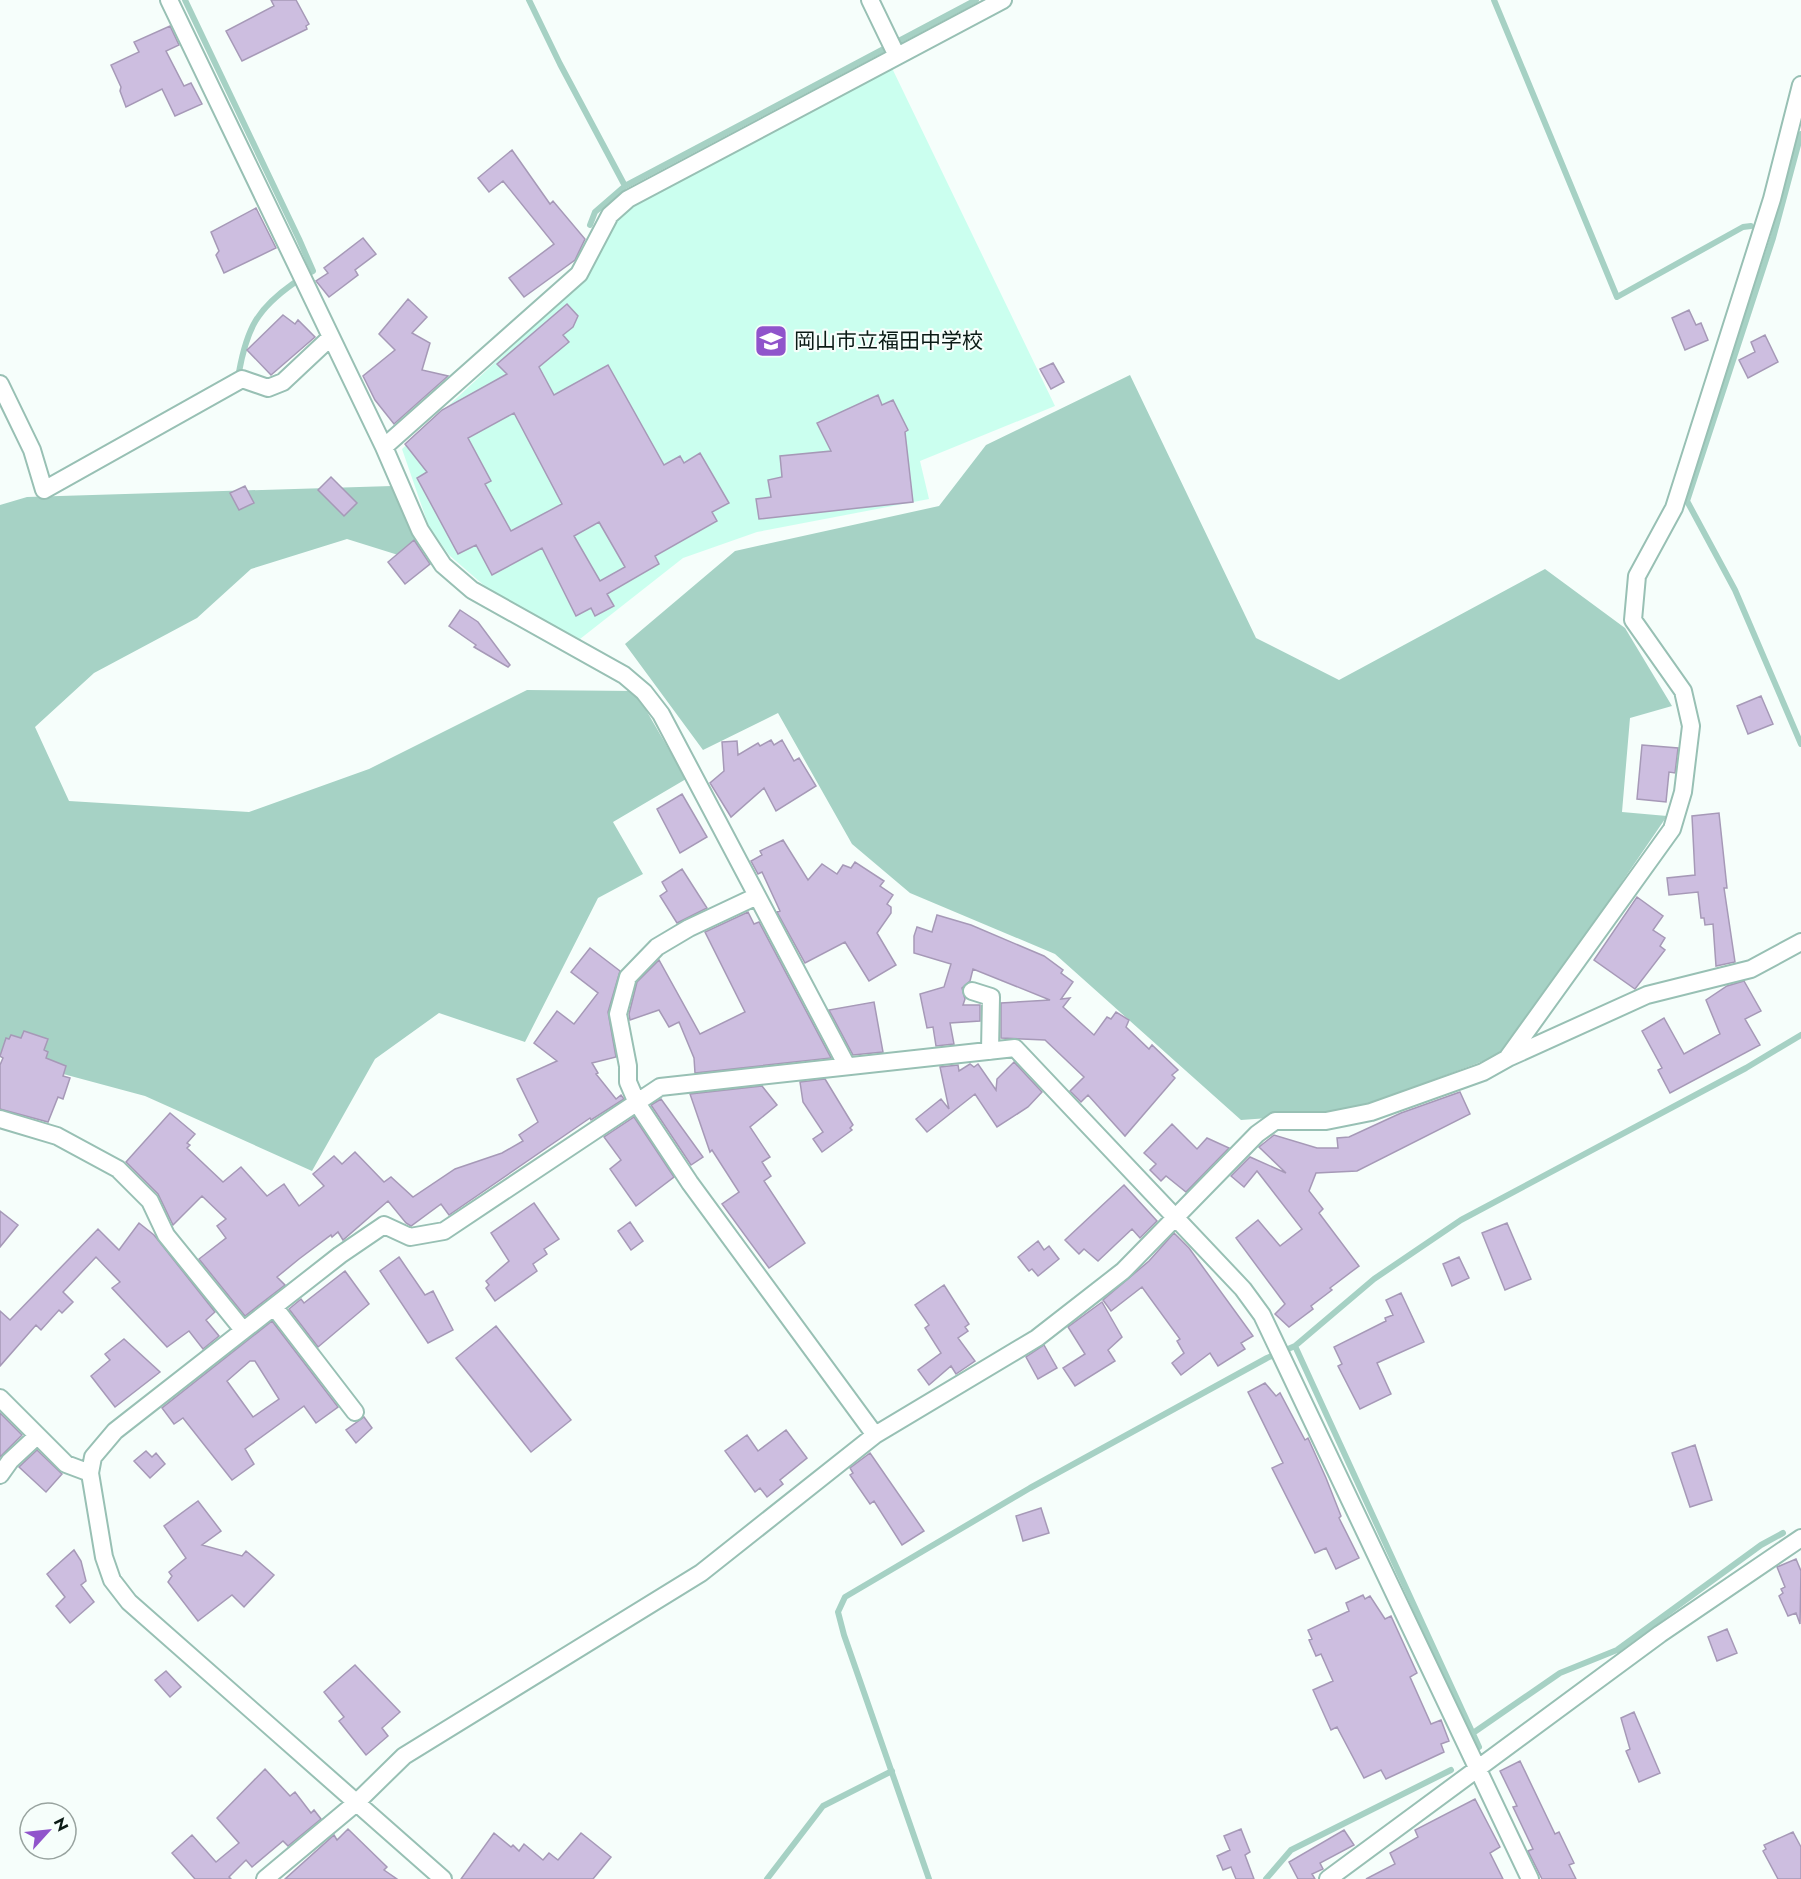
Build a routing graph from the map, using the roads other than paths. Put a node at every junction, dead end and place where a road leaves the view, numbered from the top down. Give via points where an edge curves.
1 (169, 0) edge
2 (870, 0) edge
3 (1003, 0) edge
4 (893, 48) junction
5 (1801, 86) edge
6 (331, 337) junction
7 (0, 384) edge
8 (384, 447) junction
9 (757, 896) junction
10 (1801, 942) edge
11 (972, 992) dead end
12 (990, 1051) junction
13 (1508, 1058) junction
14 (848, 1066) junction
15 (637, 1103) junction
16 (0, 1119) edge
17 (1177, 1218) junction
18 (275, 1308) junction
19 (243, 1330) junction
20 (0, 1398) edge
21 (356, 1412) dead end
22 (875, 1435) junction
23 (37, 1436) junction
24 (90, 1473) junction
25 (0, 1475) edge
26 (1801, 1538) edge
27 (1476, 1770) junction
28 (356, 1803) junction
29 (265, 1879) edge
30 (443, 1879) edge
31 (1328, 1879) edge
32 (1530, 1879) edge

1 - 6 street
2 - 4 street
3 - 4 street
4 - 8 street via 628,199 610,215 579,274
5 - 13 street via 1772,199 1674,508 1637,576 1633,620 1683,691 1690,726 1683,792 1672,829
6 - 7 street via 283,382 268,388 242,379 44,490 32,450
6 - 8 street
8 - 9 street via 420,530 443,565 472,590 624,675 644,692 661,714
9 - 14 street
9 - 15 street via 657,947 628,977 618,1014 628,1082
10 - 13 street via 1751,969 1647,995
11 - 12 street via 991,997
12 - 14 street
12 - 17 street via 1016,1048
13 - 17 street via 1483,1072 1371,1112 1326,1120 1275,1121 1257,1134
14 - 15 street via 660,1087
15 - 18 street via 444,1231 410,1237 384,1225
15 - 22 street via 690,1183
16 - 19 street via 57,1136 118,1169 150,1200 166,1235
17 - 22 street via 1123,1271 1037,1338
17 - 27 street via 1243,1289 1281,1350
18 - 19 street
18 - 21 street
19 - 24 street via 115,1431 93,1457
20 - 23 street
22 - 28 street via 701,1573 404,1756
23 - 24 street via 66,1464
23 - 25 street
24 - 28 street via 104,1557 112,1580 129,1602
26 - 27 street via 1660,1634
27 - 31 street
27 - 32 street
28 - 29 street
28 - 30 street

